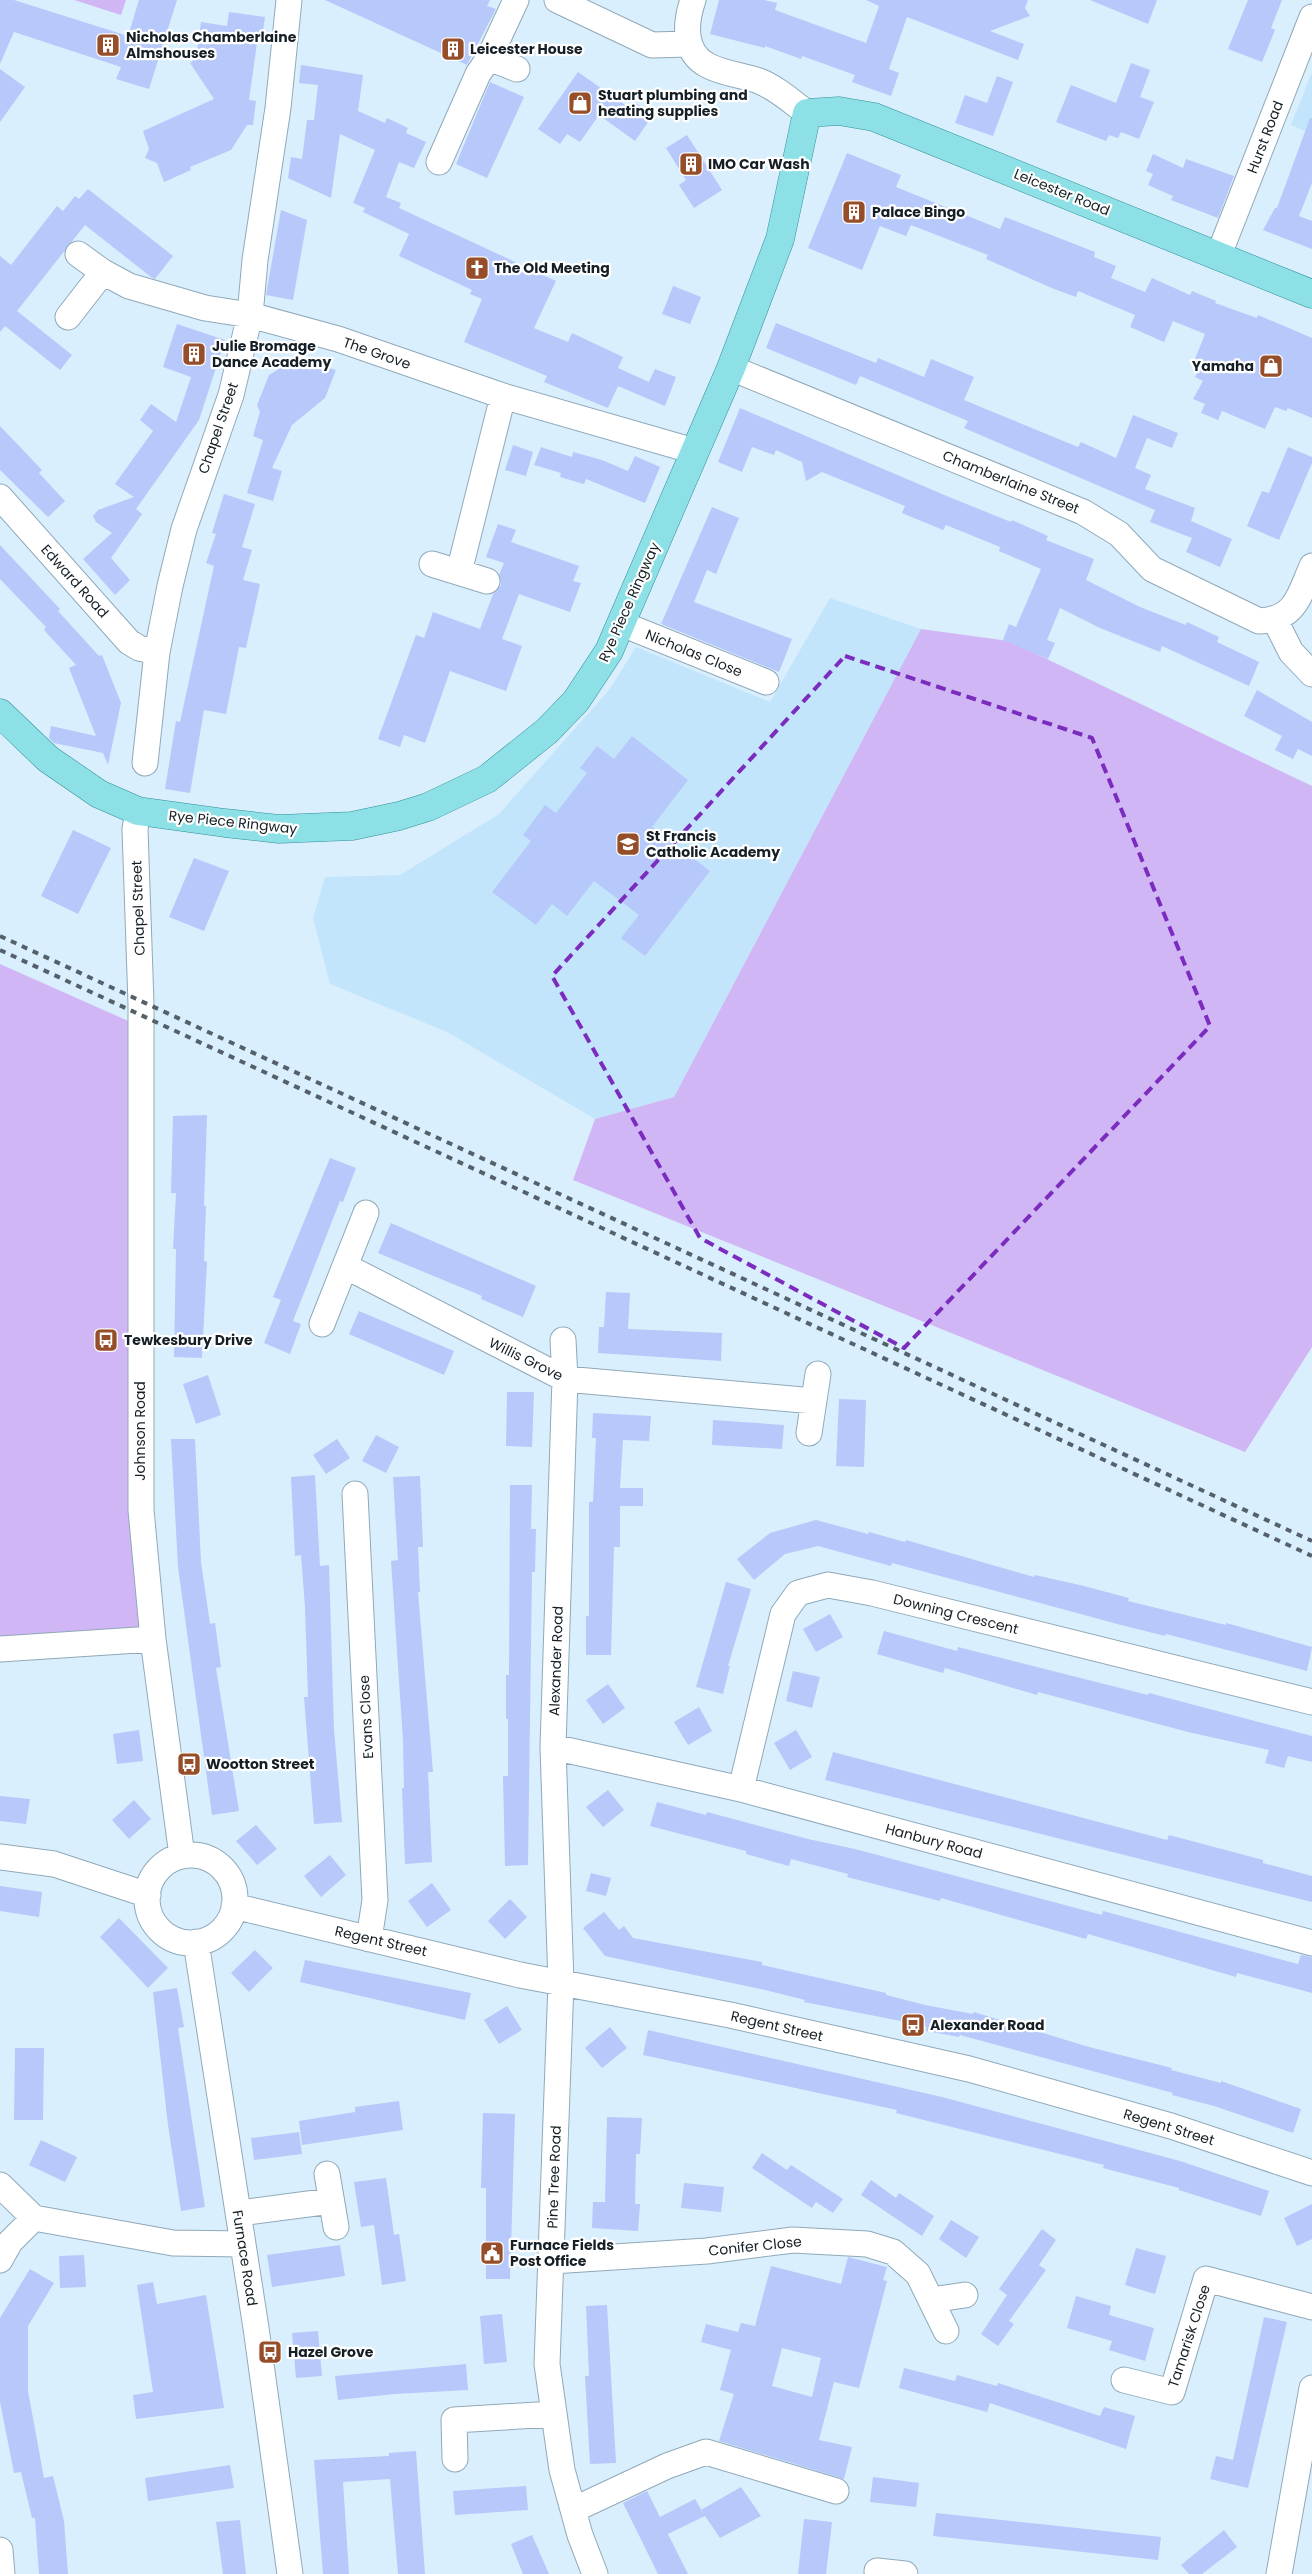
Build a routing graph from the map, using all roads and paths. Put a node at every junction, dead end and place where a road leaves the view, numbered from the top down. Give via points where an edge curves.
1 (290, 0) edge
2 (516, 0) edge
3 (557, 0) edge
4 (693, 0) edge
5 (1312, 17) edge
6 (689, 44) junction
7 (489, 58) junction
8 (516, 69) dead end
9 (807, 113) junction
10 (439, 162) dead end
11 (78, 254) dead end
12 (1218, 257) junction
13 (103, 272) junction
14 (1312, 294) edge
15 (250, 315) junction
16 (68, 317) dead end
17 (731, 368) junction
18 (503, 396) junction
19 (694, 451) junction
20 (0, 497) edge
21 (432, 564) dead end
22 (1312, 566) edge
23 (459, 572) junction
24 (488, 581) dead end
25 (1275, 620) junction
26 (622, 624) junction
27 (157, 652) junction
28 (1312, 674) edge
29 (766, 682) dead end
30 (0, 713) edge
31 (145, 763) dead end
32 (138, 811) junction
33 (141, 1004) joint
34 (366, 1212) dead end
35 (345, 1266) junction
36 (322, 1324) dead end
37 (564, 1340) dead end
38 (818, 1374) dead end
39 (565, 1379) junction
40 (814, 1401) junction
41 (809, 1433) dead end
42 (355, 1494) dead end
43 (153, 1639) junction
44 (0, 1650) edge
45 (1312, 1702) edge
46 (554, 1747) junction
47 (741, 1789) junction
48 (182, 1856) junction
49 (0, 1857) edge
50 (148, 1895) junction
51 (234, 1906) junction
52 (369, 1938) junction
53 (196, 1942) junction
54 (1312, 1943) edge
55 (561, 1983) junction
56 (1312, 2173) edge
57 (327, 2174) dead end
58 (0, 2185) edge
59 (331, 2201) junction
60 (239, 2213) junction
61 (34, 2218) junction
62 (336, 2227) dead end
63 (243, 2244) junction
64 (0, 2260) edge
65 (552, 2262) junction
66 (965, 2295) dead end
67 (932, 2300) junction
68 (1312, 2307) edge
69 (946, 2332) dead end
70 (1124, 2380) dead end
71 (1312, 2388) edge
72 (553, 2414) junction
73 (455, 2459) dead end
74 (836, 2491) dead end
75 (573, 2510) junction
76 (0, 2550) edge
77 (877, 2571) dead end
78 (2, 2574) edge
79 (290, 2574) edge
80 (595, 2574) edge
81 (905, 2574) edge
82 (1278, 2574) edge

1 - 15 street, Chapel Street
2 - 7 street
3 - 6 street via 652,45
4 - 6 street via 688,19
5 - 12 street, Hurst Road
6 - 9 street via 707,66 770,86
7 - 8 street
7 - 10 street via 478,74
9 - 12 main road, Leicester Road via 839,111 874,117
9 - 17 main road, Rye Piece Ringway via 780,238
11 - 13 street, The Grove
12 - 14 main road, Leicester Road
13 - 15 street, The Grove via 129,286 205,308
13 - 16 street
15 - 18 street, The Grove via 338,339
15 - 27 street, Chapel Street via 231,395 184,529
17 - 19 main road, Rye Piece Ringway
17 - 25 street, Chamberlaine Street via 1084,512 1119,534 1152,570 1259,622
18 - 19 street, The Grove
18 - 23 street
19 - 26 main road, Rye Piece Ringway
20 - 27 street, Edward Road via 129,642
21 - 23 street
22 - 25 street via 1293,608
23 - 24 street
25 - 28 street via 1291,652
26 - 29 street, Nicholas Close
26 - 32 main road, Rye Piece Ringway via 594,676 576,701 547,731 487,779 428,807 352,826 323,829 279,829
27 - 31 street, Chapel Street
30 - 32 main road, Rye Piece Ringway via 62,770 99,794
32 - 33 street, Chapel Street via 135,828
33 - 43 street, Johnson Road via 140,1510
34 - 35 street
35 - 36 street
35 - 39 street, Willis Grove
37 - 39 street, Alexander Road
38 - 40 street
39 - 40 street, Willis Grove
39 - 46 street, Alexander Road
40 - 41 street
42 - 52 street, Evans Close via 375,1900
43 - 44 street
43 - 48 street, Johnson Road
45 - 47 street, Downing Crescent via 872,1593 828,1585 798,1593 783,1614
46 - 47 street, Hanbury Road
46 - 55 street, Alexander Road
47 - 54 street, Hanbury Road
48 - 50 street via 158,1870
48 - 51 street via 194,1855 217,1863 232,1882
49 - 50 street via 54,1864
50 - 53 street via 153,1920 160,1930 171,1938
51 - 52 street, Regent Street
51 - 53 street via 231,1917 217,1934
52 - 55 street, Regent Street
53 - 60 street, Furnace Road
55 - 56 street, Regent Street via 730,2015 969,2069 1171,2126
55 - 65 street, Pine Tree Road
57 - 59 street
58 - 61 street
59 - 60 street
59 - 62 street
60 - 63 street, Furnace Road
61 - 63 street via 173,2243
61 - 64 street via 10,2242
63 - 79 street, Furnace Road
65 - 67 street, Conifer Close via 707,2251 792,2240 867,2244 893,2252 918,2274
65 - 72 street, Pine Tree Road via 547,2364
66 - 67 street
67 - 69 street, Conifer Close
68 - 70 street, Tamarisk Close via 1206,2279 1172,2392
71 - 82 street
72 - 73 street via 454,2420
72 - 75 street, Pine Tree Road via 562,2470
74 - 75 street via 706,2452 667,2466
75 - 80 street, Pine Tree Road
76 - 78 street
77 - 81 street

